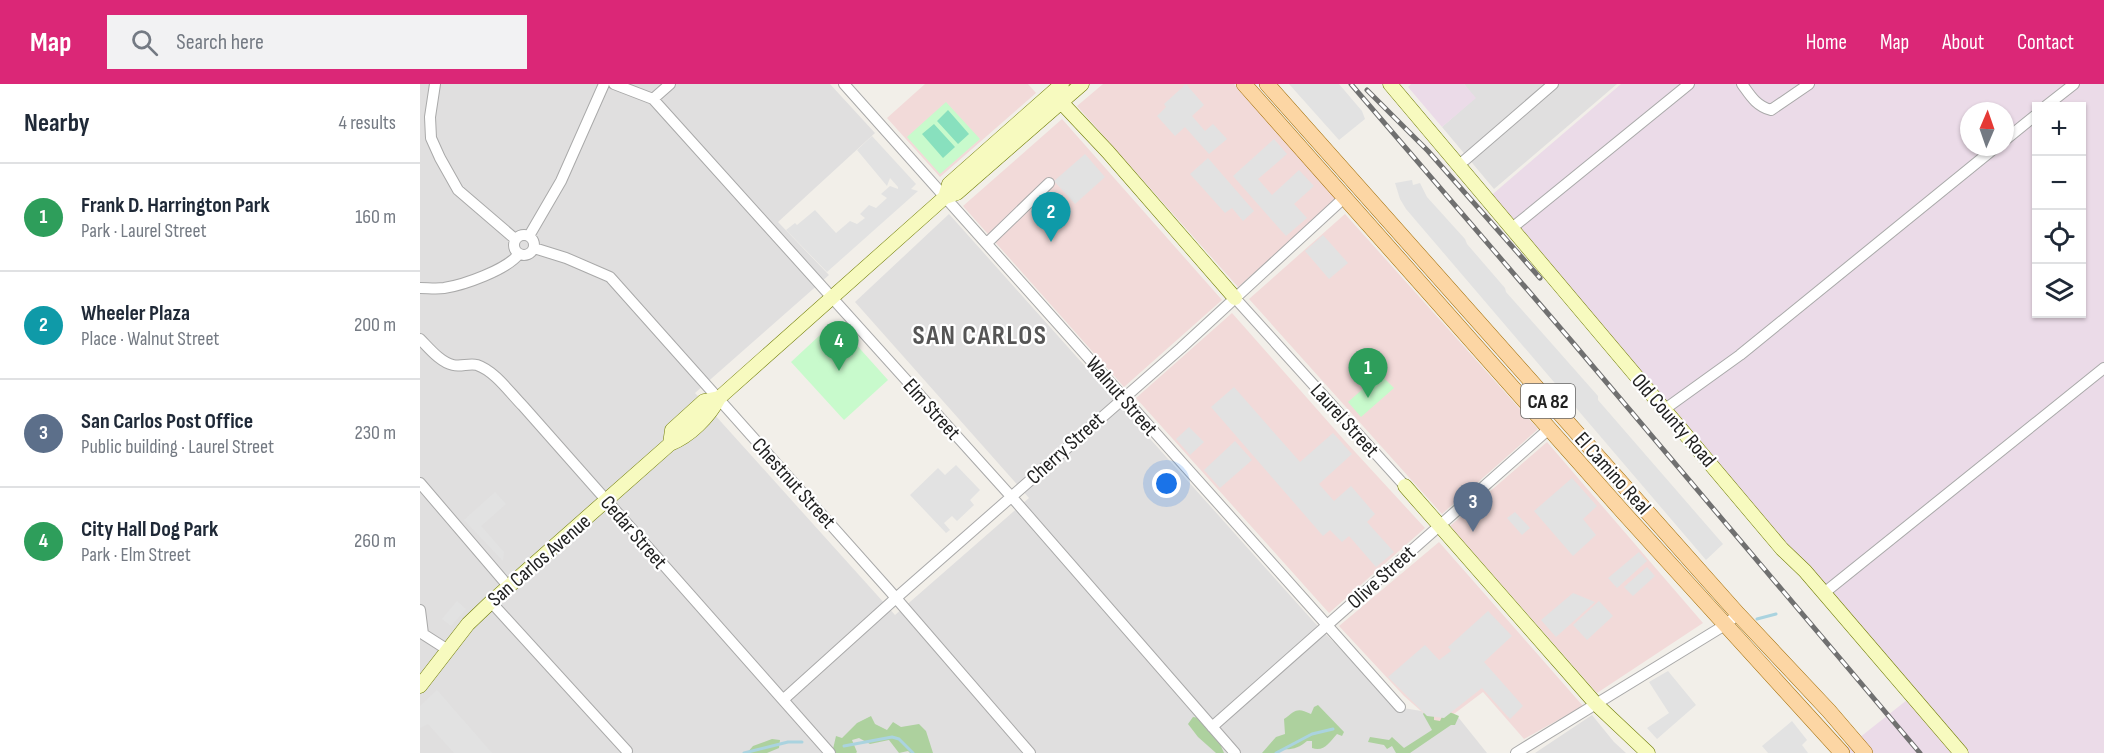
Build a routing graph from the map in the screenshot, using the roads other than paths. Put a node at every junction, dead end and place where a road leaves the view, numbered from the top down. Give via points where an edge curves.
1 (435, 84) edge
2 (604, 84) edge
3 (614, 84) edge
4 (670, 84) edge
5 (843, 84) edge
6 (1082, 84) edge
7 (1244, 84) edge
8 (1267, 84) edge
9 (1553, 84) edge
10 (1689, 84) edge
11 (1742, 84) edge
12 (1809, 84) edge
13 (2074, 84) edge
14 (1394, 85) edge
15 (1055, 91) edge
16 (653, 99) junction
17 (2051, 102) edge
18 (2032, 119) edge
19 (2014, 133) edge
20 (1985, 156) edge
21 (1458, 166) junction
22 (1049, 183) dead end
23 (1359, 188) junction
24 (945, 197) junction
25 (1344, 197) junction
26 (1512, 228) junction
27 (529, 236) junction
28 (515, 239) junction
29 (987, 243) junction
30 (534, 248) junction
31 (519, 255) junction
32 (420, 288) edge
33 (831, 297) junction
34 (1234, 298) junction
35 (420, 339) edge
36 (2104, 368) edge
37 (1122, 397) junction
38 (719, 398) junction
39 (1665, 409) junction
40 (1550, 428) junction
41 (1607, 467) junction
42 (420, 483) edge
43 (1405, 486) joint
44 (1011, 496) junction
45 (606, 501) junction
46 (1439, 525) junction
47 (509, 587) junction
48 (1824, 593) junction
49 (896, 597) junction
50 (491, 602) junction
51 (420, 610) edge
52 (1738, 614) junction
53 (1725, 625) junction
54 (1326, 626) junction
55 (448, 650) junction
56 (420, 686) edge
57 (784, 699) junction
58 (1596, 704) junction
59 (1400, 707) dead end
60 (1212, 727) junction
61 (627, 751) dead end
62 (828, 752) edge
63 (1030, 753) edge
64 (1235, 753) edge
65 (1516, 753) edge
66 (1648, 753) edge
67 (1842, 753) edge
68 (1865, 753) edge
69 (1961, 753) edge

1 - 28 street via 431,138 440,158 458,190
2 - 27 street via 561,181
3 - 16 street, Elm Street
4 - 16 street
5 - 24 street, Walnut Street
6 - 15 main road, San Carlos Avenue
7 - 25 main road, El Camino Real / CA 82
8 - 23 main road, El Camino Real / CA 82
9 - 21 street
10 - 26 street
11 - 12 street via 1756,102 1771,110
13 - 17 street
14 - 21 main road, Old County Road
15 - 24 main road, San Carlos Avenue via 957,194
15 - 34 main road, Laurel Street
16 - 33 street, Elm Street
18 - 19 street
20 - 39 street via 1740,355
21 - 26 main road, Old County Road
22 - 29 street
23 - 25 main road
23 - 41 main road, El Camino Real / CA 82
24 - 29 street, Walnut Street
24 - 33 main road, San Carlos Avenue
25 - 34 street, Cherry Street
25 - 40 main road, El Camino Real / CA 82
26 - 39 main road, Old County Road
27 - 28 street
27 - 30 street
28 - 31 street via 514,250
29 - 37 street, Walnut Street
30 - 31 street via 529,254
30 - 38 street, Chestnut Street via 610,277
31 - 32 street via 477,279 442,288
33 - 38 main road, San Carlos Avenue
33 - 44 street, Elm Street
34 - 37 street, Cherry Street
34 - 43 street, Laurel Street
35 - 45 street, Cedar Street via 434,354 454,365 468,364 488,371
36 - 48 street
37 - 44 street, Cherry Street
37 - 54 street, Walnut Street
38 - 45 main road, San Carlos Avenue via 712,411
38 - 49 street, Chestnut Street
39 - 48 main road, Old County Road via 1782,549
40 - 41 main road via 1559,426 1565,430 1592,461
40 - 46 street, Olive Street
40 - 53 main road, El Camino Real / CA 82
41 - 52 main road, El Camino Real / CA 82
42 - 47 street
43 - 46 main road, Laurel Street
44 - 49 street, Cherry Street
44 - 60 street, Elm Street
45 - 47 main road, San Carlos Avenue
45 - 57 street, Cedar Street
46 - 54 street, Olive Street
46 - 58 main road, Laurel Street
47 - 50 main road, San Carlos Avenue
48 - 69 main road, Old County Road
49 - 57 street, Cherry Street
49 - 63 street, Chestnut Street
50 - 55 main road, San Carlos Avenue
50 - 61 street
51 - 55 street via 423,634
52 - 53 street
52 - 68 main road, El Camino Real / CA 82
53 - 58 street
53 - 67 main road, El Camino Real / CA 82
54 - 59 street, Walnut Street
54 - 60 street, Olive Street
55 - 56 main road, San Carlos Avenue
57 - 62 street, Cedar Street
58 - 65 street
58 - 66 main road, Laurel Street
60 - 64 street, Elm Street

